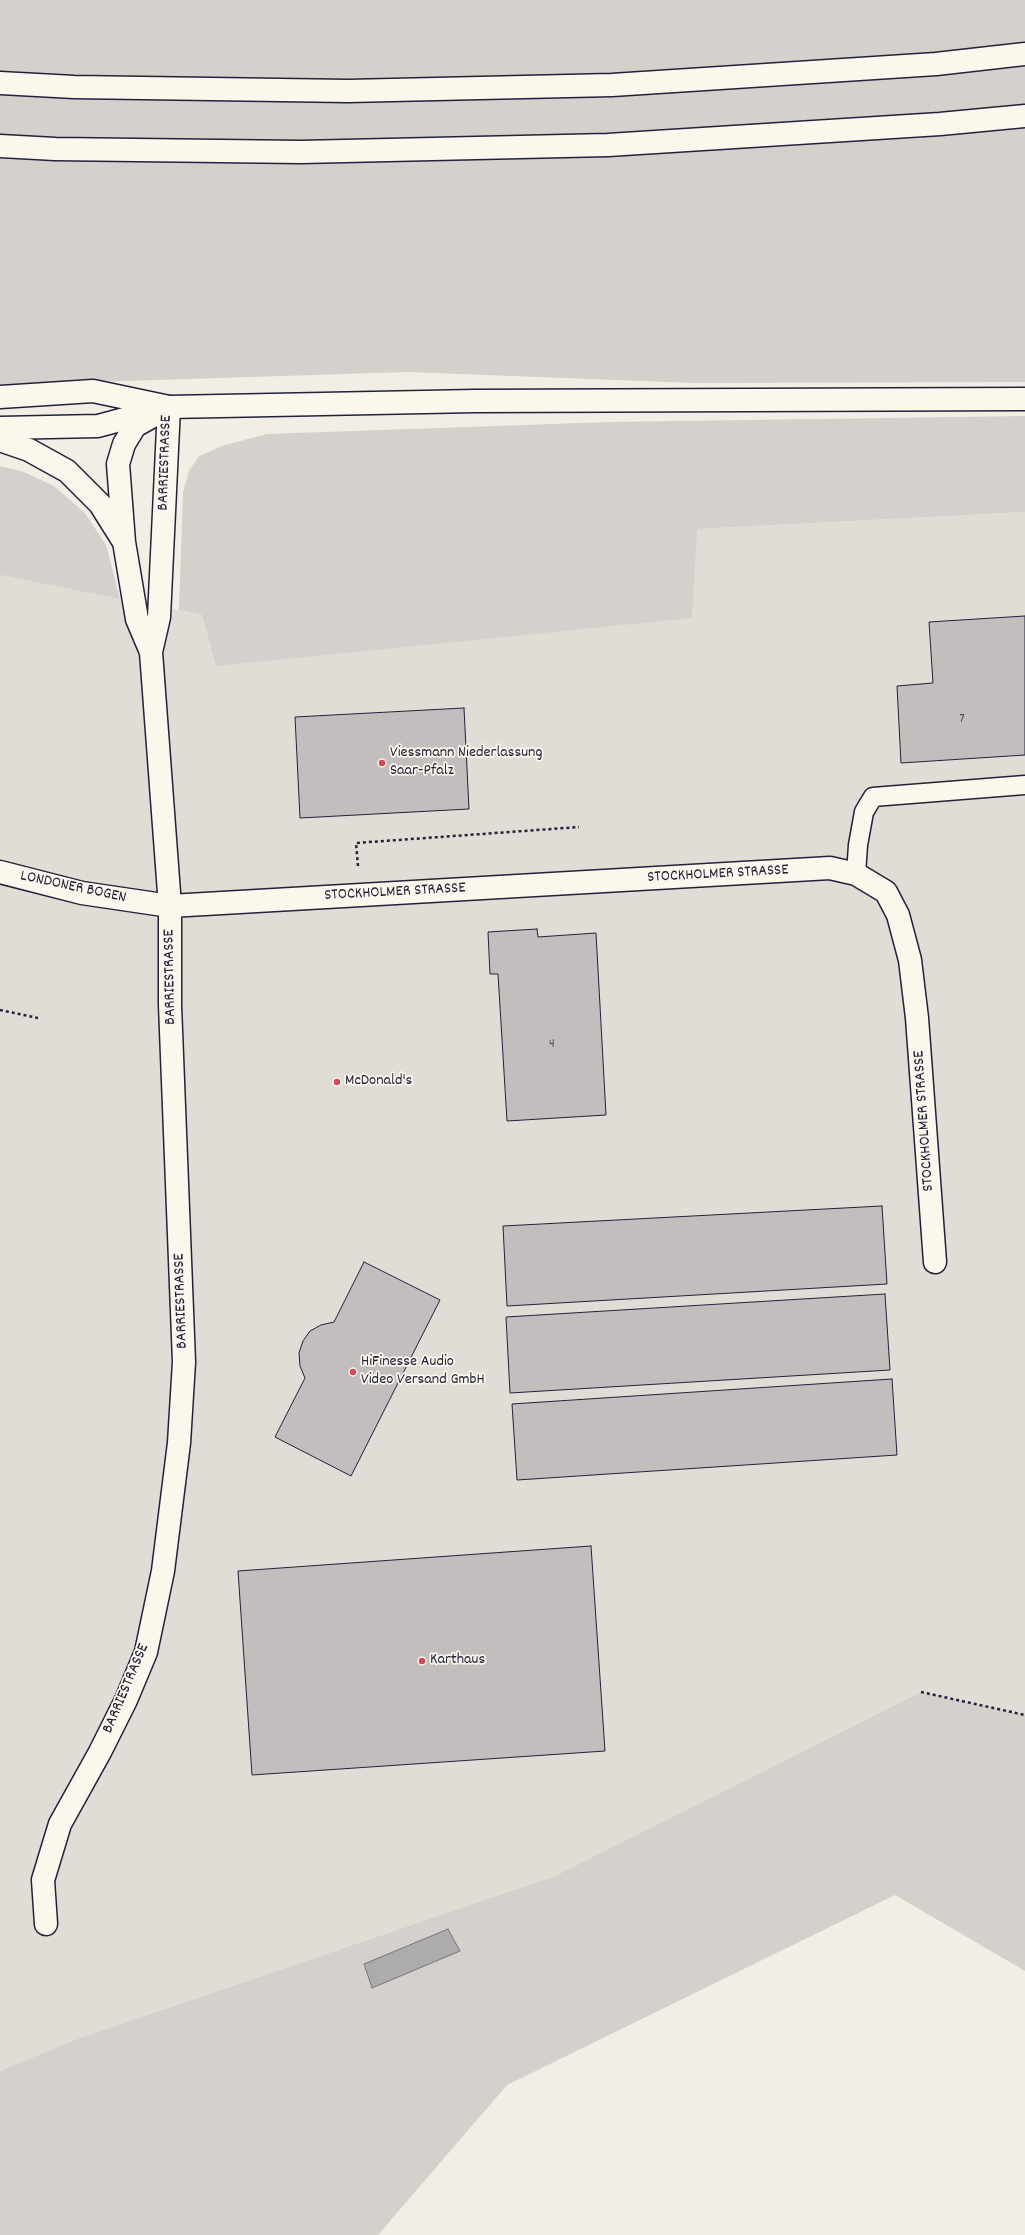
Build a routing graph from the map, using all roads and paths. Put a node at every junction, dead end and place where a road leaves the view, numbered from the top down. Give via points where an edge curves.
1 (1025, 54) edge
2 (0, 83) edge
3 (1025, 116) edge
4 (0, 146) edge
5 (0, 397) edge
6 (1025, 399) edge
7 (169, 407) junction
8 (0, 428) edge
9 (0, 440) edge
10 (124, 542) junction
11 (151, 652) junction
12 (1025, 785) edge
13 (579, 827) dead end
14 (0, 872) edge
15 (856, 874) junction
16 (360, 895) junction
17 (170, 906) junction
18 (0, 1010) edge
19 (38, 1018) dead end
20 (935, 1262) dead end
21 (921, 1692) dead end
22 (1025, 1715) edge
23 (46, 1924) dead end

1 - 2 main road via 936,64 612,85 348,91 82,87
3 - 4 main road via 940,124 608,145 301,152
5 - 7 main road via 93,391
6 - 7 main road via 475,401
7 - 8 main road via 98,426
7 - 10 main road, BARRIESTRASSE via 135,426 124,444 118,464
7 - 11 main road, BARRIESTRASSE via 159,617
9 - 10 main road, BARRIESTRASSE via 29,450 67,471 100,504
10 - 11 main road, BARRIESTRASSE via 137,619
11 - 17 main road, BARRIESTRASSE
12 - 15 lane via 874,797 864,812
13 - 16 path via 356,843
14 - 17 main road, LONDONER BOGEN via 82,893
15 - 16 main road, STOCKHOLMER STRASSE via 830,868
15 - 20 main road, STOCKHOLMER STRASSE via 886,892 898,915 910,960 918,1018
16 - 17 main road, STOCKHOLMER STRASSE
17 - 23 main road, BARRIESTRASSE via 170,1005 183,1355 179,1443 163,1571 146,1652 126,1700 60,1824 43,1880
18 - 19 path
21 - 22 path

